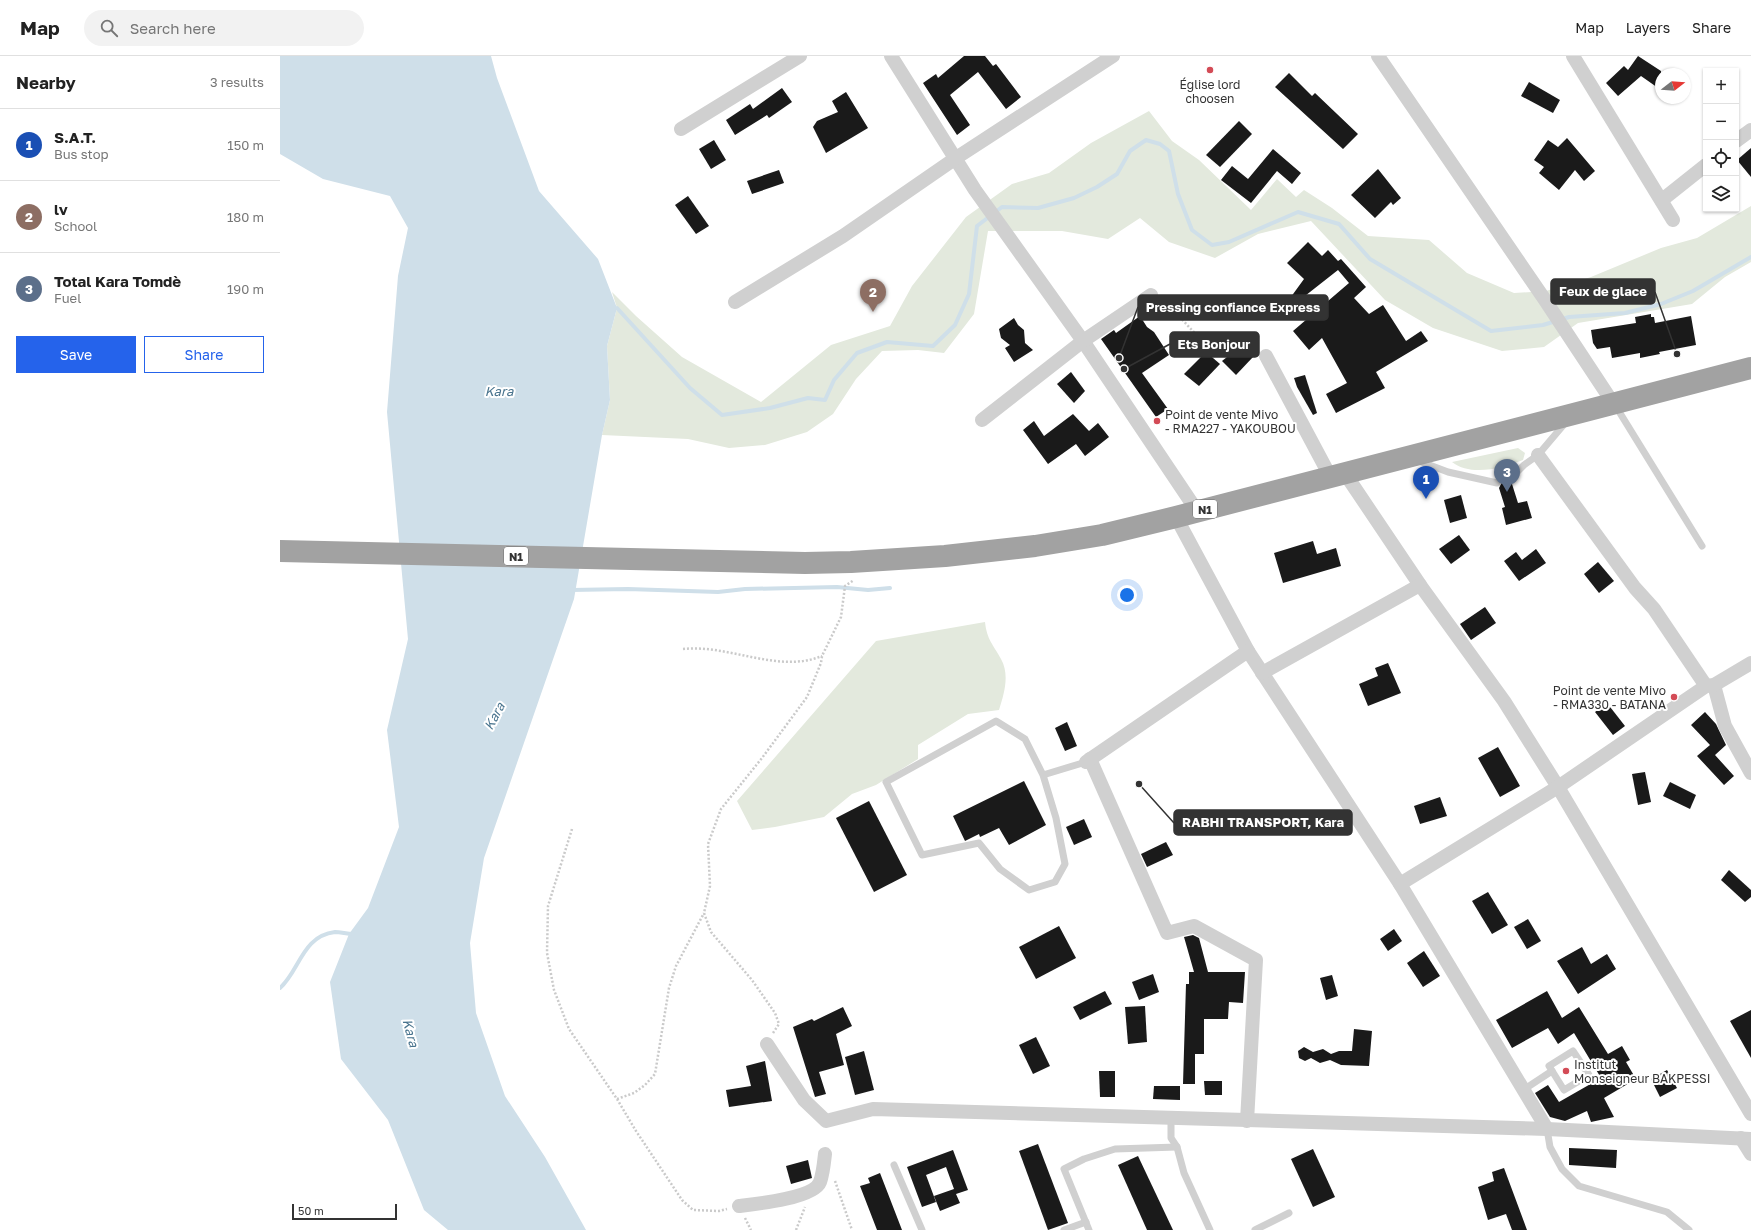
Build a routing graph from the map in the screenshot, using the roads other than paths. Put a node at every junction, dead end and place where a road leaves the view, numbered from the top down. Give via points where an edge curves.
1 (800, 56) edge
2 (891, 56) edge
3 (1113, 56) edge
4 (1378, 56) edge
5 (1573, 56) edge
6 (681, 129) dead end
7 (1751, 130) edge
8 (1737, 140) edge
9 (956, 158) junction
10 (1703, 167) edge
11 (1662, 200) junction
12 (1673, 220) dead end
13 (1151, 295) road end
14 (735, 302) dead end
15 (1083, 341) junction
16 (1266, 356) dead end
17 (1751, 368) edge
18 (1613, 403) junction
19 (1572, 414) junction
20 (982, 420) dead end
21 (1538, 455) junction
22 (1406, 456) junction
23 (1337, 474) junction
24 (1510, 479) dead end
25 (1497, 483) dead end
26 (1197, 511) junction
27 (1176, 517) junction
28 (1702, 546) dead end
29 (280, 551) edge
30 (1420, 585) junction
31 (1248, 651) junction
32 (1751, 663) edge
33 (1262, 673) junction
34 (1710, 685) junction
35 (1088, 760) junction
36 (1751, 772) edge
37 (1044, 775) junction
38 (1558, 787) junction
39 (1400, 884) junction
40 (767, 1044) road end
41 (1552, 1072) junction
42 (1523, 1090) junction
43 (1751, 1114) edge
44 (1171, 1118) junction
45 (1247, 1121) junction
46 (1547, 1129) junction
47 (1746, 1138) edge
48 (1177, 1147) junction
49 (825, 1154) road end
50 (1751, 1154) edge
51 (894, 1165) dead end
52 (739, 1206) road end
53 (1290, 1213) dead end
54 (1086, 1222) junction
55 (922, 1230) edge
56 (1064, 1230) edge
57 (1089, 1230) edge
58 (1210, 1230) edge
59 (1255, 1230) edge
60 (1689, 1230) edge

1 - 6 street
2 - 9 street
3 - 9 street
4 - 18 street
5 - 11 street
7 - 8 street
9 - 14 street via 843,236
9 - 15 street via 975,190
10 - 11 street
11 - 12 street
13 - 15 street
15 - 20 street
15 - 26 street
16 - 23 street
17 - 18 highway, N1
18 - 19 highway, N1
18 - 28 lane
19 - 21 lane
19 - 22 highway, N1
21 - 24 lane
21 - 34 street
22 - 23 highway, N1
22 - 25 lane via 1448,472
23 - 26 highway, N1
23 - 30 street
26 - 27 highway, N1
27 - 29 highway, N1 via 1069,541 894,560 805,563
27 - 31 street
30 - 33 street
30 - 38 street via 1504,701
31 - 33 street
31 - 35 street
32 - 34 street
33 - 39 street
34 - 36 street via 1725,726
34 - 38 street
35 - 37 lane
35 - 45 street via 1167,933 1194,926 1256,960
37 - 37 lane via 1065,864 1055,882 1029,890 1000,869 979,843 922,855 886,782 996,721 1025,739
38 - 39 street
38 - 43 street
39 - 42 street
40 - 44 street via 804,1100 826,1120 873,1109
41 - 41 lane via 1549,1066 1573,1051 1589,1075 1564,1090
41 - 42 lane
42 - 46 street
44 - 45 street
44 - 48 lane via 1171,1138
45 - 46 street
46 - 47 street
46 - 60 lane via 1550,1147 1562,1169 1579,1186 1667,1212
47 - 50 street
48 - 54 lane via 1115,1149 1084,1159 1064,1170
48 - 58 lane via 1184,1173
49 - 52 street via 820,1183 811,1192
51 - 55 lane
53 - 59 lane
54 - 56 lane
54 - 57 lane

